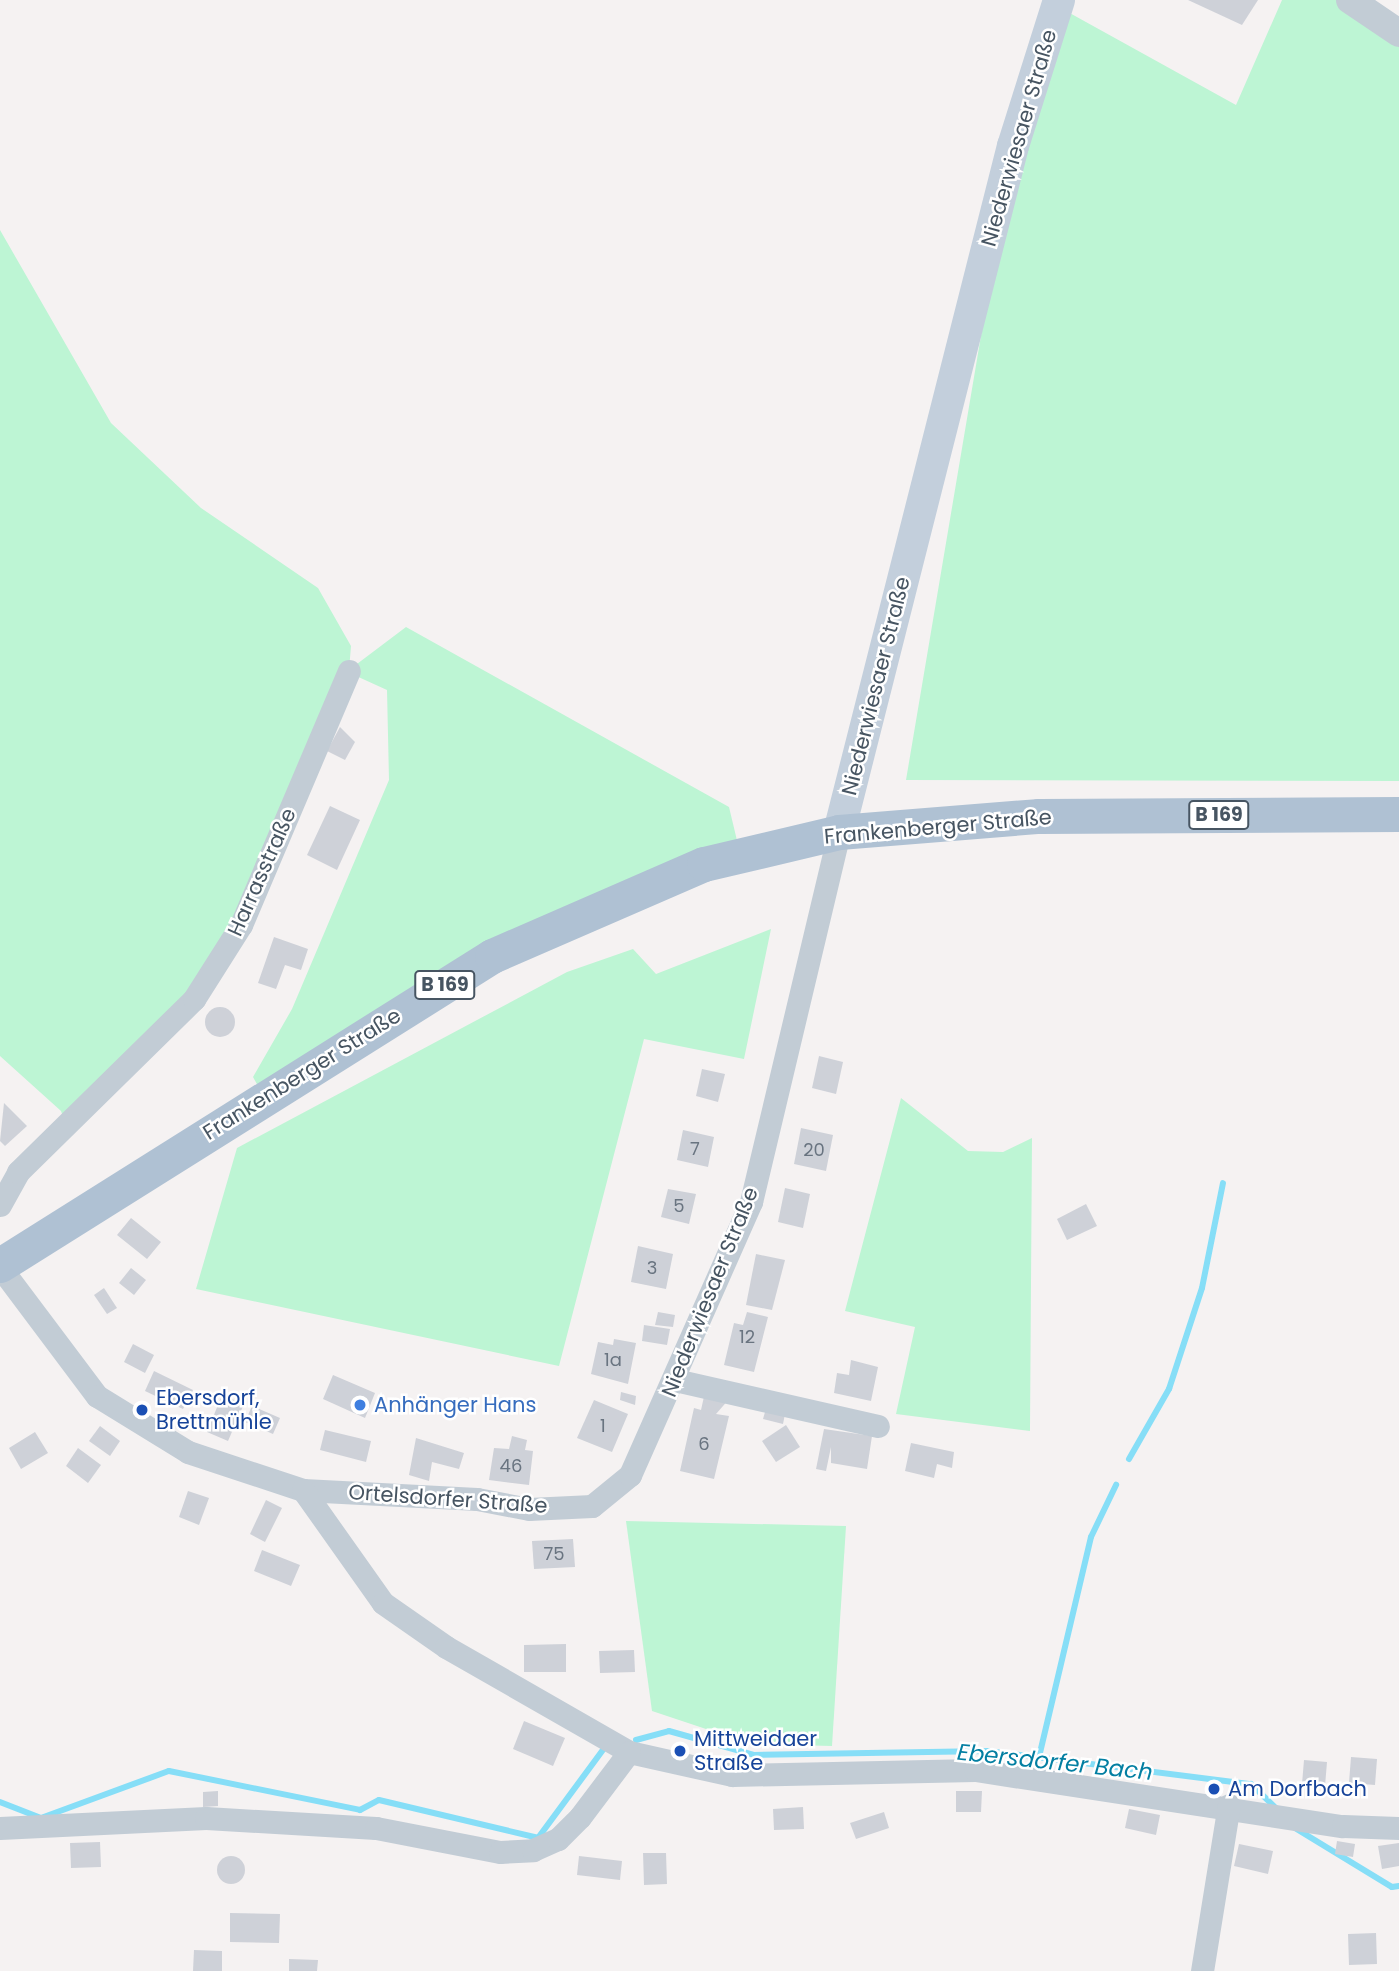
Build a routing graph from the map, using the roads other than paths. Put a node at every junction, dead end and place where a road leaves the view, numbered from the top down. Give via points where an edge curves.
1 (1059, 0) edge
2 (1350, 0) edge
3 (1399, 33) edge
4 (349, 671) dead end
5 (1399, 814) edge
6 (839, 832) junction
7 (0, 1205) edge
8 (0, 1266) edge
9 (675, 1380) junction
10 (878, 1426) dead end
11 (303, 1490) junction
12 (592, 1506) joint
13 (629, 1752) junction
14 (1229, 1805) junction
15 (0, 1828) edge
16 (1399, 1828) edge
17 (1202, 1971) edge

1 - 6 main road, Niederwiesaer Straße via 1013,146
2 - 3 street
4 - 7 street, Harrasstraße via 241,925 194,999 18,1172
5 - 6 main road, Frankenberger Straße / B 169 via 1040,817
6 - 8 main road, Frankenberger Straße / B 169 via 740,853 646,885 492,956
6 - 9 street, Niederwiesaer Straße via 751,1202
8 - 11 street via 97,1396 188,1452
9 - 10 street
9 - 12 street, Niederwiesaer Straße via 630,1475
11 - 12 street, Ortelsdorfer Straße via 477,1499 529,1509
11 - 13 street via 383,1603 446,1647
13 - 14 street via 732,1775 975,1770
13 - 15 street via 580,1817 558,1839 533,1850 500,1852 376,1828 206,1818
14 - 16 street via 1298,1818
14 - 17 street

